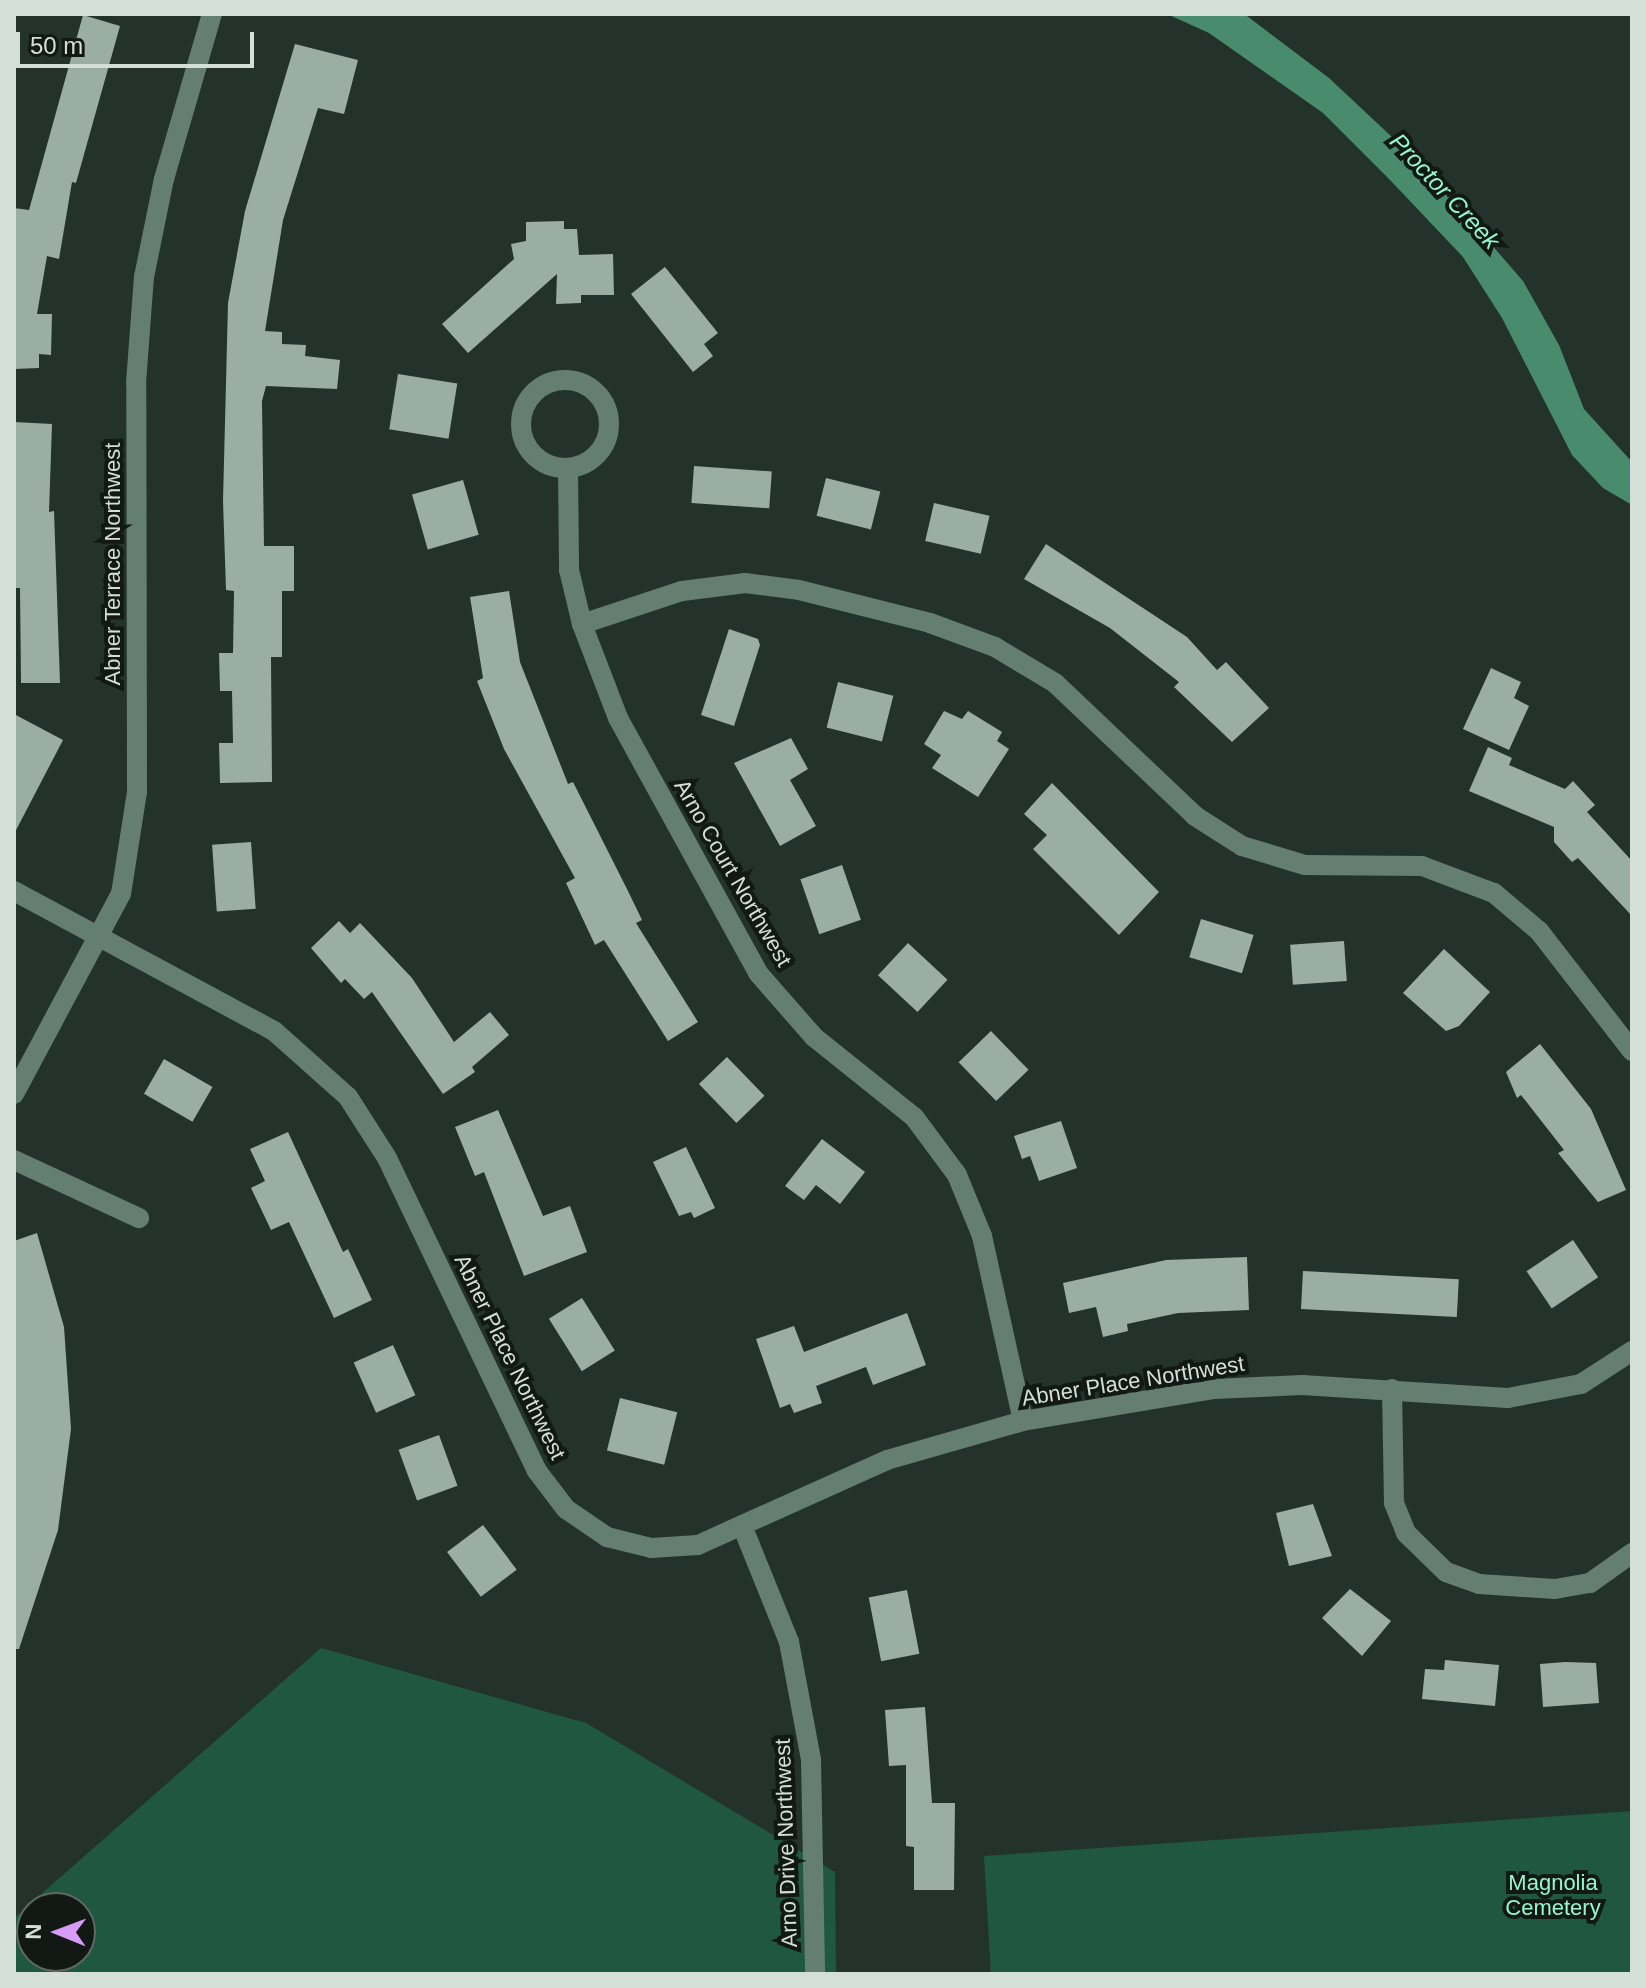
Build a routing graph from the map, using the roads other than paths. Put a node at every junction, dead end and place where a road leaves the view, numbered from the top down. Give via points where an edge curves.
1 (212, 14) edge
2 (568, 469) junction
3 (582, 624) junction
4 (14, 891) edge
5 (96, 935) junction
6 (1632, 1051) edge
7 (14, 1094) edge
8 (14, 1160) edge
9 (139, 1218) dead end
10 (1632, 1351) edge
11 (1392, 1389) junction
12 (1023, 1421) junction
13 (743, 1528) junction
14 (1632, 1553) edge
15 (815, 1974) edge

1 - 5 street, Abner Terrace Northwest via 164,179 144,277 136,383 137,792 121,894
2 - 2 street via 595,457 609,430 602,401 592,389 564,380 538,389 528,399 521,426 530,452 553,467
2 - 3 street, Arno Court Northwest via 569,570
3 - 6 street via 682,591 745,583 799,590 916,619 995,647 1055,683 1098,718 1195,816 1242,846 1305,865 1422,866 1494,893 1539,931
3 - 12 street, Arno Court Northwest via 618,718 758,973 814,1037 914,1117 957,1175 982,1236
4 - 5 street, Abner Place Northwest
5 - 7 street, Abner Terrace Northwest
5 - 13 street, Abner Place Northwest via 274,1031 348,1097 387,1158 537,1471 566,1509 607,1537 651,1548 698,1545
8 - 9 street
10 - 11 street, Abner Place Northwest via 1581,1384 1508,1398
11 - 12 street, Abner Place Northwest via 1214,1389
11 - 14 street via 1394,1503 1406,1533 1446,1572 1479,1584 1555,1589 1590,1583
12 - 13 street, Abner Place Northwest via 887,1460
13 - 15 street, Arno Drive Northwest via 789,1642 811,1760

